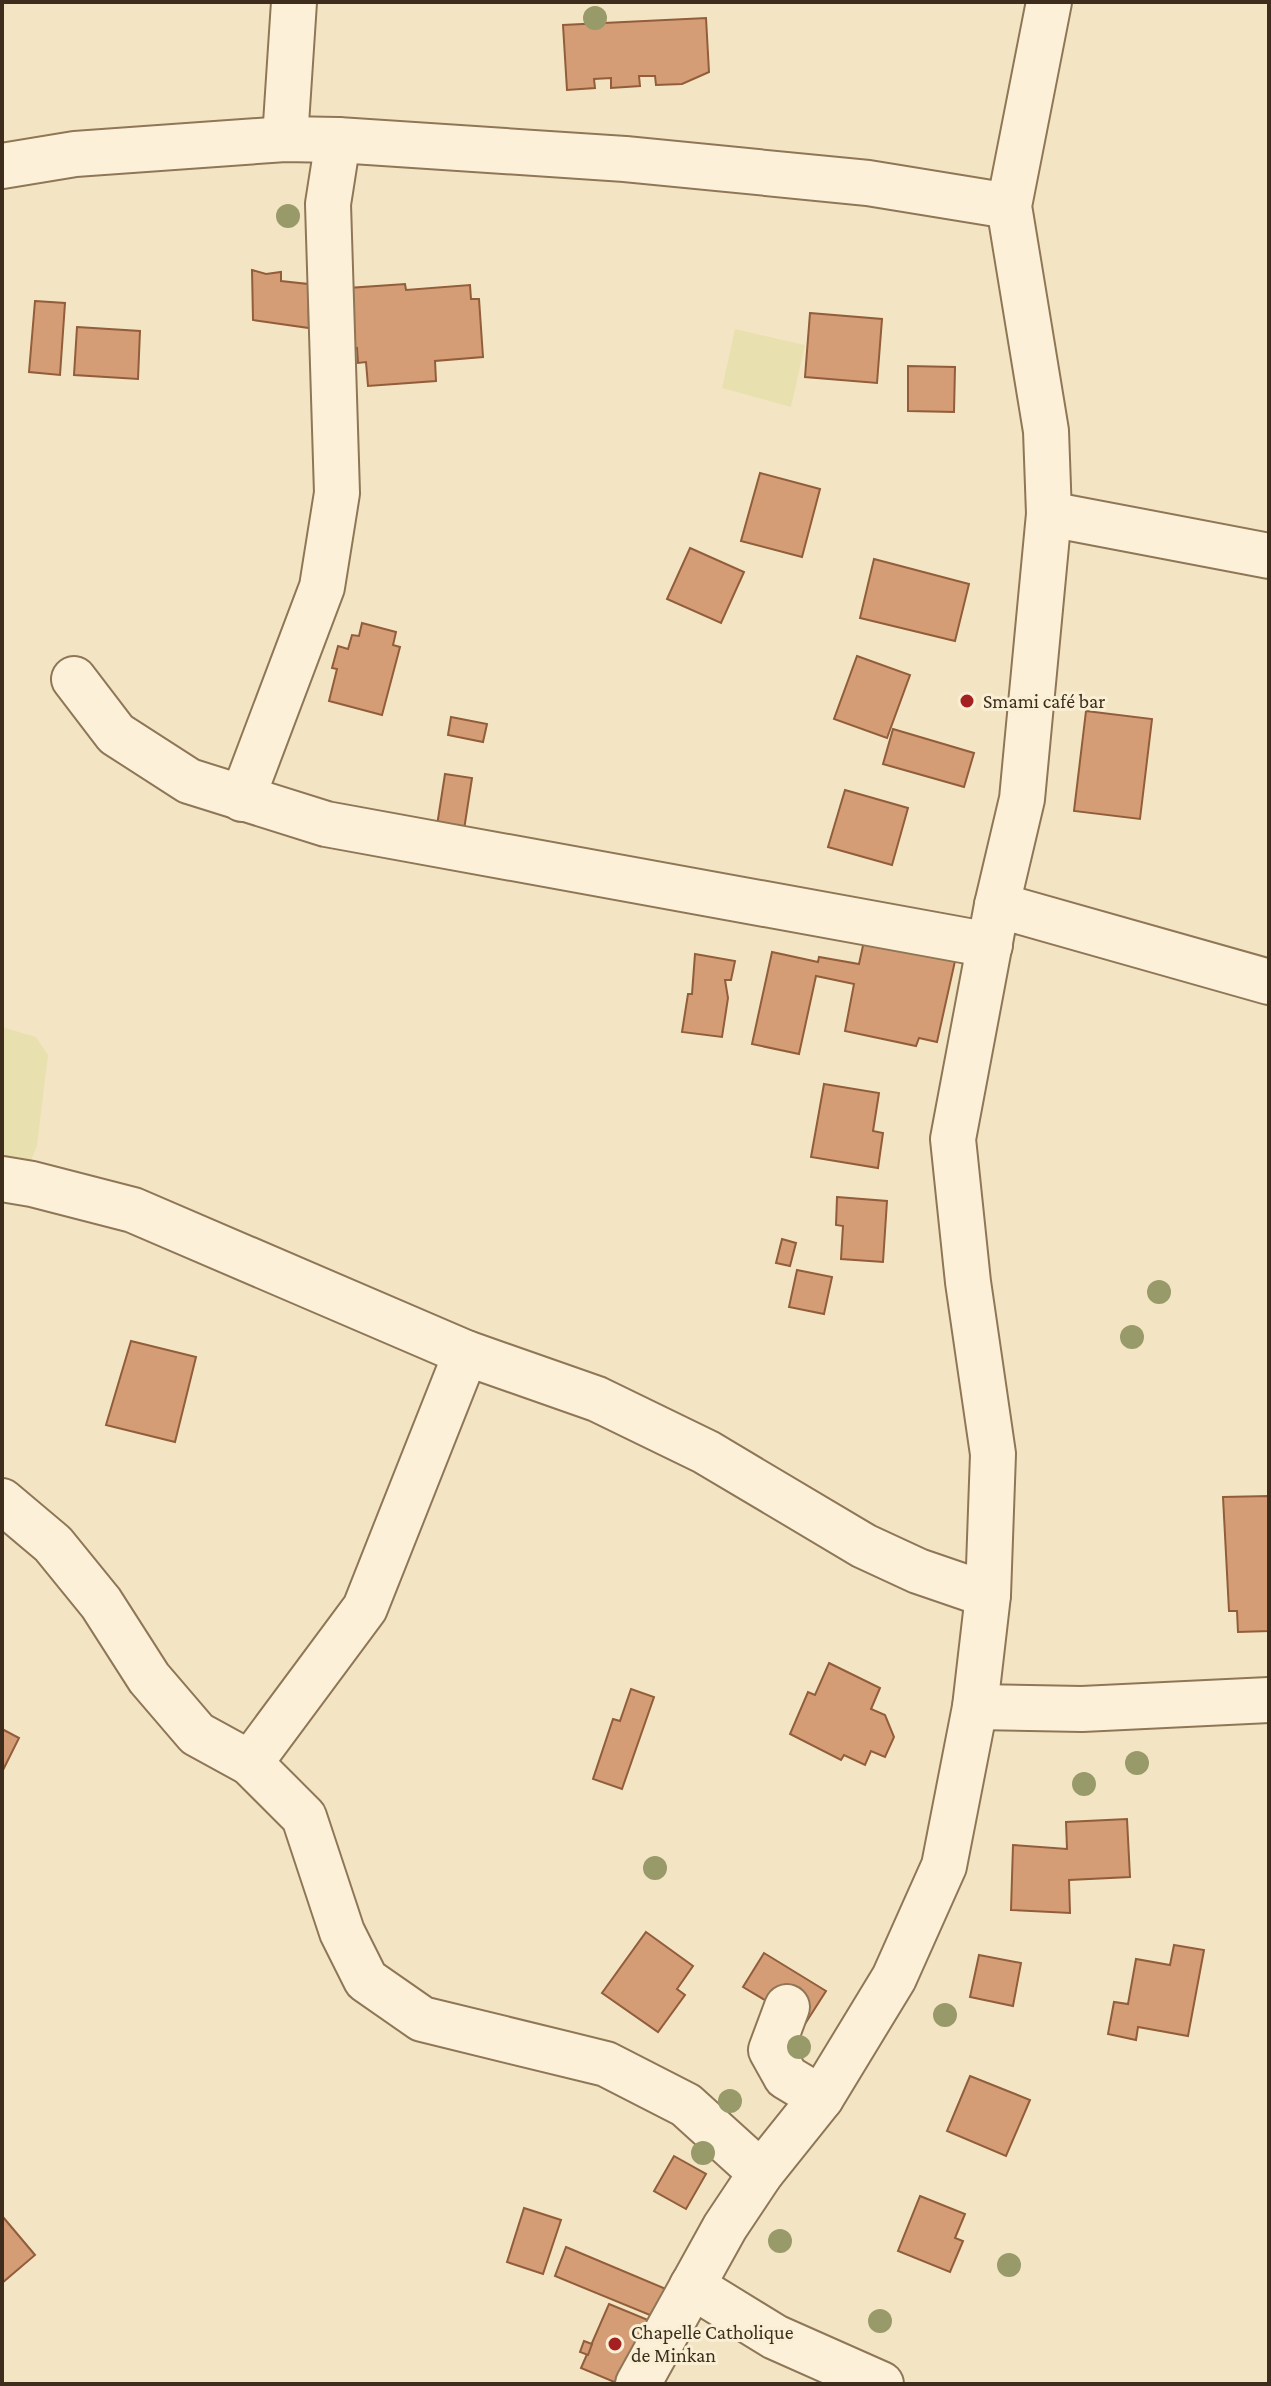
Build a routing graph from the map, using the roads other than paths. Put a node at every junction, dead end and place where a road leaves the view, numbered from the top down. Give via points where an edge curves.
1 (294, 2) edge
2 (1049, 2) edge
3 (285, 139) junction
4 (338, 140) junction
5 (2, 166) edge
6 (1009, 206) junction
7 (1049, 514) junction
8 (1269, 556) edge
9 (74, 679) dead end
10 (242, 799) junction
11 (993, 925) junction
12 (1269, 982) edge
13 (2, 1179) edge
14 (466, 1353) junction
15 (2, 1501) edge
16 (988, 1595) junction
17 (1269, 1700) edge
18 (975, 1707) junction
19 (250, 1763) junction
20 (787, 2007) dead end
21 (821, 2098) junction
22 (761, 2173) junction
23 (692, 2286) junction
24 (638, 2384) edge
25 (881, 2384) edge

1 - 3 street
2 - 6 street
3 - 4 street
3 - 5 street via 75,154
4 - 6 street via 625,159 868,183
4 - 10 street via 328,204 337,493 322,587
6 - 7 street via 1046,431
7 - 8 street
7 - 11 street via 1022,799
9 - 10 street via 116,734 189,781
10 - 11 street via 326,824
11 - 12 street
11 - 16 street via 953,1139 993,1454
13 - 14 street via 133,1210
14 - 16 street via 597,1399 706,1452 864,1546
14 - 19 street via 365,1608
15 - 19 street via 53,1544 101,1603 149,1678 197,1734
16 - 18 street
17 - 18 street via 1082,1709
18 - 21 street via 944,1866 894,1978
19 - 22 street via 304,1817 342,1932 366,1980 422,2019 606,2064 686,2105
20 - 21 street via 771,2050 786,2077
21 - 22 street
22 - 23 street
23 - 24 street
23 - 25 street via 775,2337

